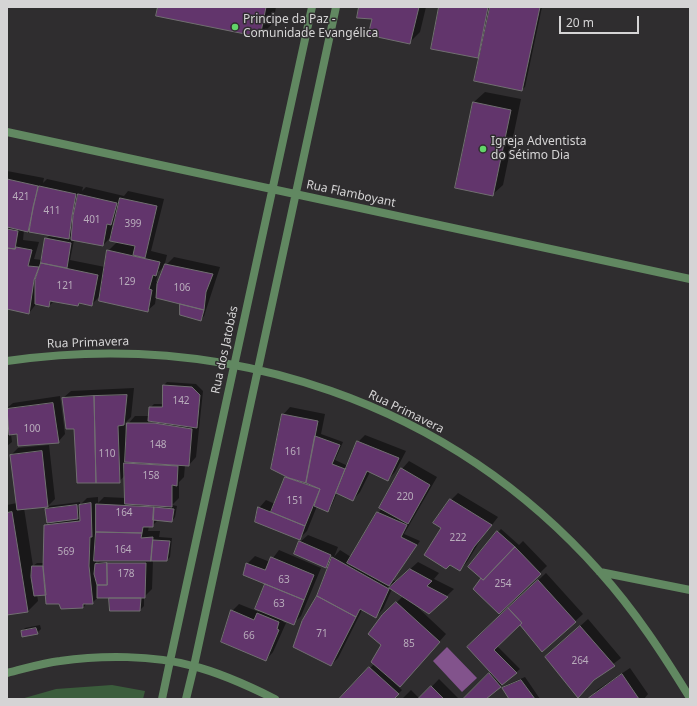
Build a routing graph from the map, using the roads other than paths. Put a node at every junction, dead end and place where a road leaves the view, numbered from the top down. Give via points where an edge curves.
1 (312, 7) edge
2 (336, 7) edge
3 (7, 132) edge
4 (273, 190) junction
5 (297, 195) junction
6 (690, 279) edge
7 (7, 361) edge
8 (234, 364) junction
9 (258, 369) junction
10 (600, 572) junction
11 (690, 590) edge
12 (170, 661) junction
13 (194, 666) junction
14 (7, 673) edge
15 (690, 698) edge
16 (162, 699) edge
17 (186, 699) edge
18 (274, 699) edge

1 - 4 street, Rua dos Jatobás
2 - 5 street
3 - 4 street, Rua Flamboyant
4 - 5 street, Rua Flamboyant
4 - 8 street, Rua dos Jatobás
5 - 6 street, Rua Flamboyant
5 - 9 street
7 - 8 street, Rua Primavera via 90,353 139,353
8 - 9 street, Rua Primavera
8 - 12 street, Rua dos Jatobás
9 - 10 street, Rua Primavera via 354,399 445,444 528,502
9 - 13 street
10 - 11 street
10 - 15 street, Rua Primavera via 637,616
12 - 13 street
12 - 14 street via 117,658 60,661
12 - 16 street, Rua dos Jatobás
13 - 17 street
13 - 18 street via 245,684

